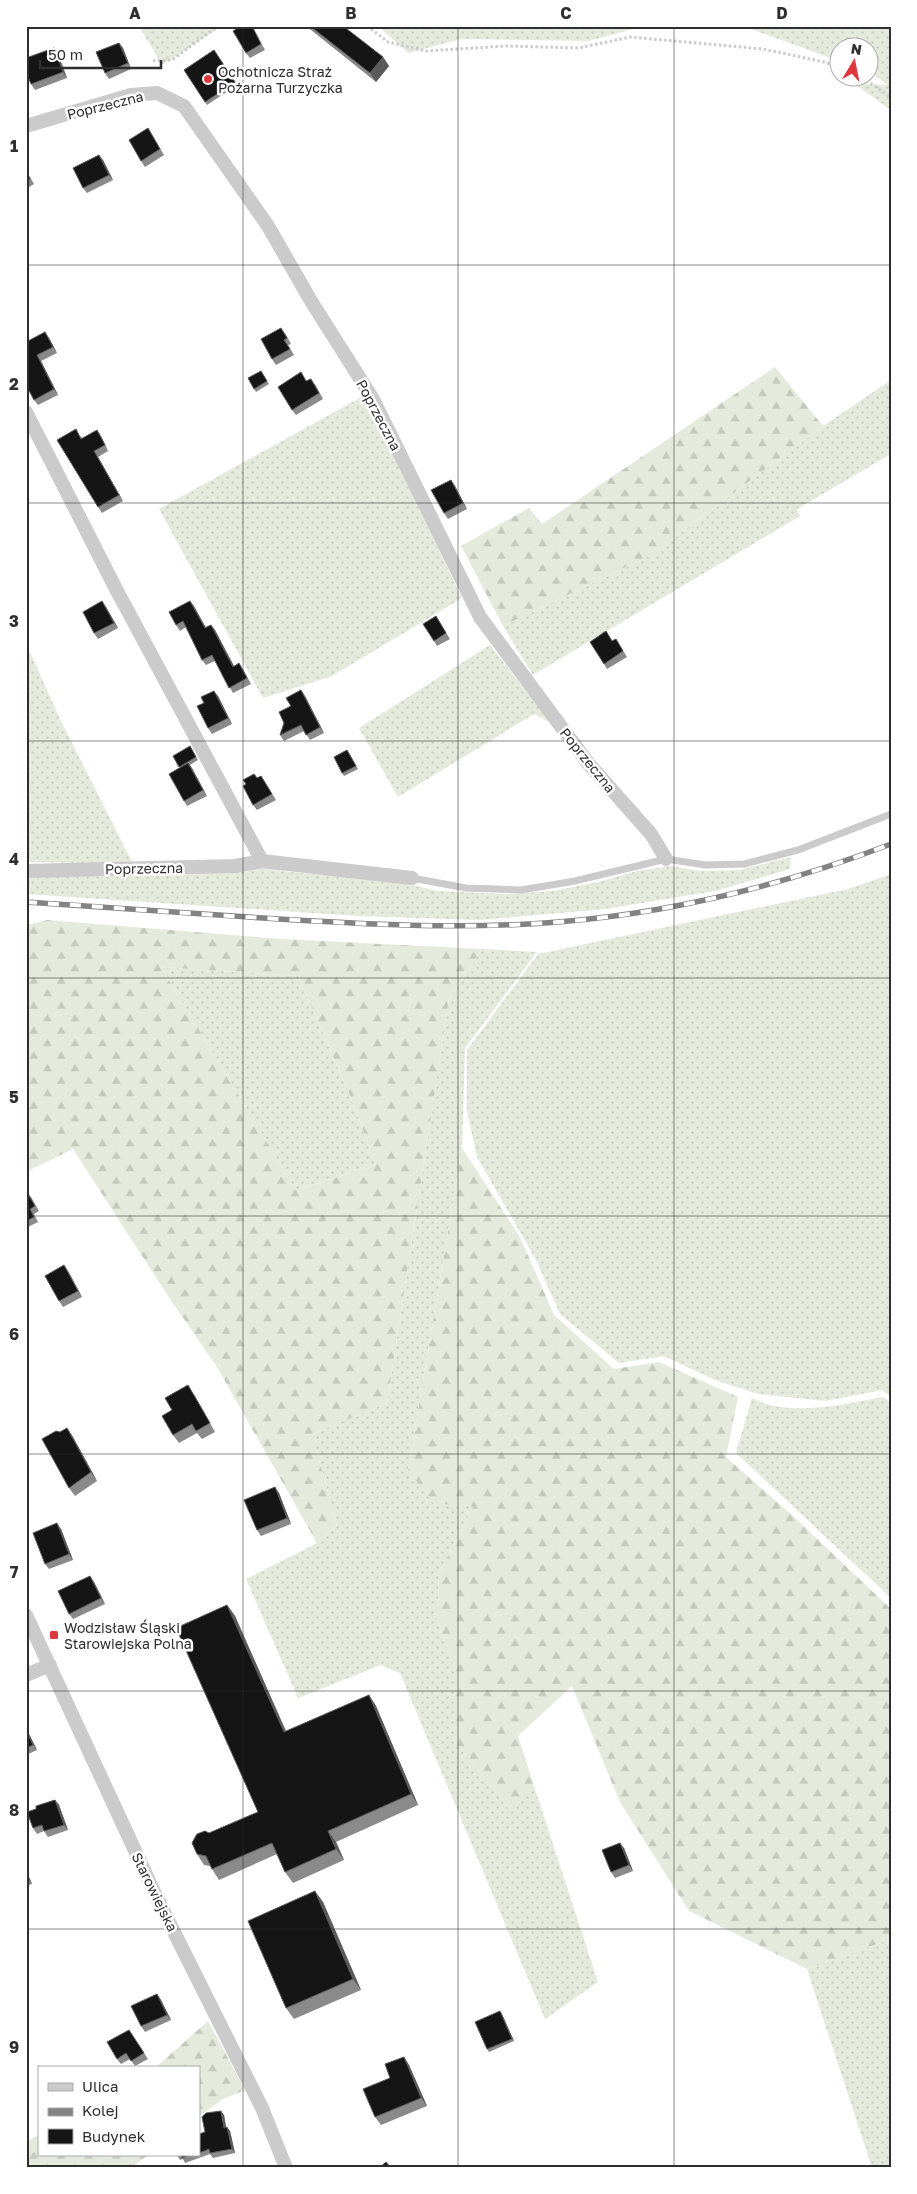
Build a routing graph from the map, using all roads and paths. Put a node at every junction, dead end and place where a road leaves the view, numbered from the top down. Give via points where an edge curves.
1 (218, 26) edge
2 (367, 26) edge
3 (153, 61) dead end
4 (830, 64) edge
5 (876, 88) edge
6 (891, 98) edge
7 (26, 126) edge
8 (26, 412) edge
9 (891, 814) edge
10 (666, 859) junction
11 (262, 861) junction
12 (26, 871) edge
13 (412, 878) joint
14 (26, 1615) edge
15 (50, 1665) junction
16 (26, 1675) edge
17 (286, 2168) edge

1 - 3 path via 172,60
2 - 4 path via 388,42 426,50 506,46 579,48 630,36 763,49
5 - 6 path
7 - 10 street, Poprzeczna via 132,95 157,93 184,106 268,226 373,399 480,617 588,763 651,834
8 - 11 street
9 - 10 lane, Poprzeczna via 798,850 744,864 706,865
10 - 13 lane, Poprzeczna via 521,890 466,888
11 - 12 street, Poprzeczna via 235,866
11 - 13 street, Poprzeczna
14 - 15 street, Starowiejska
15 - 16 street
15 - 17 street, Starowiejska via 156,1896 262,2108

